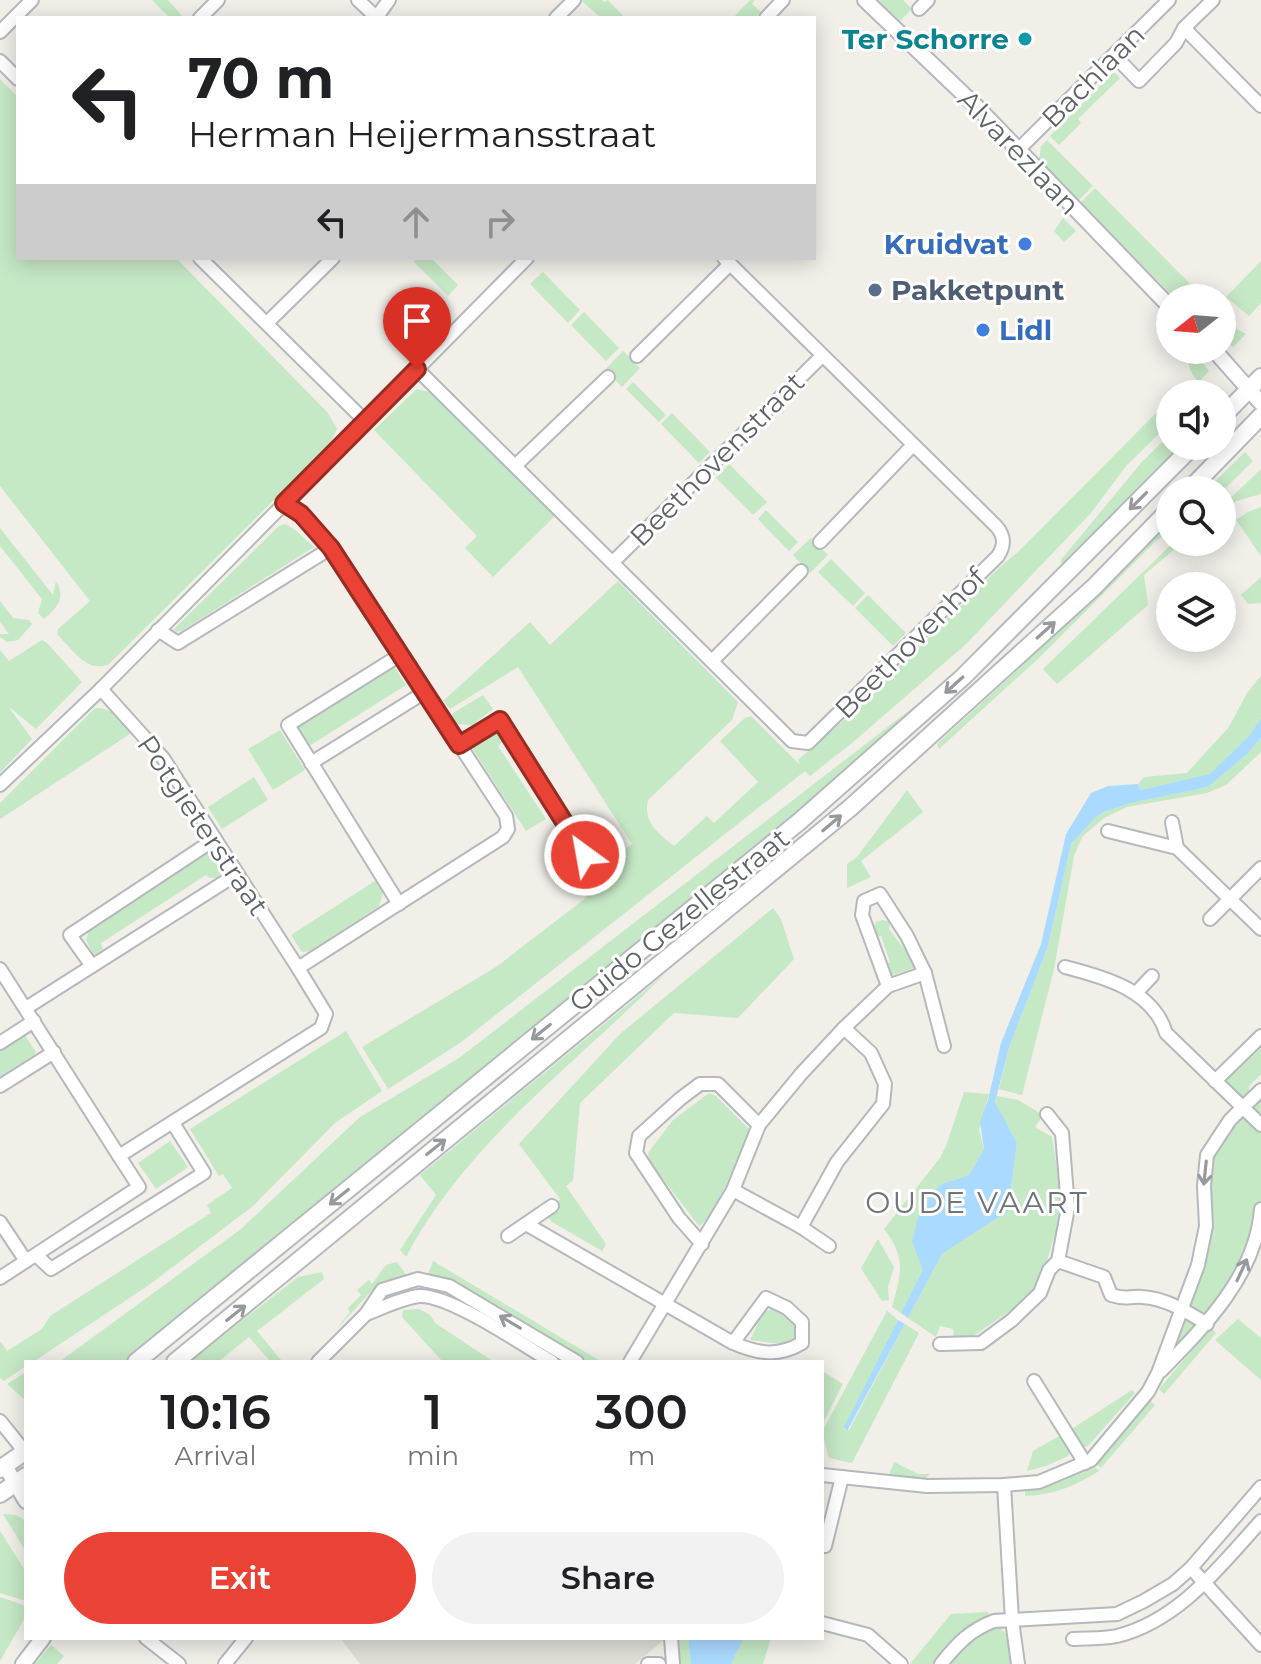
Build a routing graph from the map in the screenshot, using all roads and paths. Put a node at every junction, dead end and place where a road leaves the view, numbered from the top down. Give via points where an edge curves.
1 (32, 0) edge
2 (218, 0) edge
3 (358, 0) edge
4 (574, 0) edge
5 (783, 0) edge
6 (865, 0) edge
7 (1169, 0) edge
8 (1213, 0) edge
9 (202, 16) edge
10 (374, 16) edge
11 (558, 16) edge
12 (768, 16) edge
13 (1184, 28) junction
14 (0, 32) edge
15 (1114, 55) junction
16 (0, 61) edge
17 (16, 77) edge
18 (1261, 106) edge
19 (1017, 151) junction
20 (202, 260) edge
21 (331, 260) edge
22 (525, 260) edge
23 (727, 261) edge
24 (1156, 293) edge
25 (267, 323) junction
26 (637, 356) dead end
27 (821, 357) junction
28 (1228, 364) edge
29 (417, 369) junction
30 (608, 377) dead end
31 (1261, 377) edge
32 (1248, 390) junction
33 (1236, 402) edge
34 (1261, 403) edge
35 (1261, 416) edge
36 (365, 421) junction
37 (913, 445) junction
38 (1179, 460) edge
39 (515, 466) junction
40 (1203, 476) edge
41 (284, 503) junction
42 (1156, 523) edge
43 (820, 542) dead end
44 (331, 548) junction
45 (613, 562) junction
46 (801, 571) dead end
47 (158, 630) junction
48 (400, 655) junction
49 (712, 661) junction
50 (101, 689) junction
51 (425, 692) junction
52 (459, 745) junction
53 (311, 763) junction
54 (0, 785) edge
55 (1172, 822) dead end
56 (1108, 831) dead end
57 (215, 839) junction
58 (1177, 848) junction
59 (585, 855) dead end
60 (1261, 868) edge
61 (237, 874) junction
62 (1231, 899) junction
63 (399, 904) junction
64 (1210, 919) dead end
65 (1261, 929) edge
66 (92, 966) junction
67 (1065, 967) dead end
68 (298, 968) junction
69 (0, 969) edge
70 (925, 973) junction
71 (1152, 976) dead end
72 (888, 986) junction
73 (1136, 993) junction
74 (26, 1008) junction
75 (34, 1021) junction
76 (844, 1028) junction
77 (1261, 1036) edge
78 (0, 1043) edge
79 (944, 1046) dead end
80 (54, 1052) junction
81 (1215, 1081) junction
82 (0, 1086) edge
83 (1261, 1090) edge
84 (1242, 1107) junction
85 (1047, 1114) dead end
86 (173, 1123) junction
87 (759, 1125) junction
88 (1261, 1125) edge
89 (119, 1156) junction
90 (733, 1190) junction
91 (552, 1206) dead end
92 (1261, 1209) edge
93 (0, 1222) edge
94 (526, 1224) junction
95 (801, 1227) junction
96 (508, 1236) dead end
97 (702, 1244) junction
98 (829, 1246) dead end
99 (31, 1258) junction
100 (1058, 1261) junction
101 (0, 1278) edge
102 (666, 1304) junction
103 (1181, 1308) junction
104 (366, 1314) junction
105 (1207, 1324) junction
106 (733, 1343) junction
107 (940, 1344) dead end
108 (138, 1360) edge
109 (177, 1360) edge
110 (320, 1360) edge
111 (549, 1360) edge
112 (574, 1360) edge
113 (631, 1360) edge
114 (1158, 1373) junction
115 (1034, 1381) dead end
116 (0, 1421) edge
117 (24, 1450) edge
118 (24, 1453) edge
119 (1085, 1463) junction
120 (2, 1464) edge
121 (824, 1466) edge
122 (824, 1475) edge
123 (841, 1477) junction
124 (21, 1480) edge
125 (1004, 1485) junction
126 (1261, 1487) edge
127 (0, 1494) edge
128 (1261, 1521) edge
129 (825, 1546) dead end
130 (1191, 1568) junction
131 (1207, 1582) junction
132 (1012, 1620) junction
133 (824, 1624) edge
134 (1073, 1639) dead end
135 (41, 1640) edge
136 (149, 1640) edge
137 (244, 1640) edge
138 (671, 1640) edge
139 (1261, 1645) edge
140 (23, 1664) edge
141 (179, 1664) edge
142 (225, 1664) edge
143 (648, 1664) edge
144 (659, 1664) edge
145 (673, 1664) edge
146 (901, 1664) edge
147 (941, 1664) edge
148 (1018, 1664) edge

1 - 14 street
2 - 9 street
3 - 10 street
4 - 11 street
5 - 12 street
6 - 19 street, Alvarezlaan
7 - 15 street, Bachlaan
8 - 13 street, Bachlaan
13 - 15 street, Bachlaan via 1139,81
13 - 18 street
15 - 19 street, Bachlaan
16 - 17 street
19 - 24 street, Alvarezlaan
20 - 25 street
21 - 25 street
22 - 29 street
23 - 26 street, Beethovenhof
23 - 27 street, Beethovenhof
25 - 36 street
27 - 37 street, Beethovenhof
27 - 45 street, Beethovenstraat
28 - 32 street
29 - 36 street
29 - 39 street, Beethovenhof
30 - 39 street
31 - 32 main road
32 - 33 main road
32 - 34 street
35 - 40 main road
36 - 41 street
37 - 43 street
37 - 49 street, Beethovenhof via 1000,531 1004,544 998,556 808,743 792,741
38 -> 108 main road, Guido Gezellestraat via 963,677 800,821
39 - 45 street, Beethovenhof
41 - 44 street
41 - 47 street
109 -> 42 main road, Guido Gezellestraat via 850,808 1094,587
44 - 47 street via 178,643
44 - 48 street
45 - 49 street, Beethovenhof
46 - 49 street
47 - 50 street
48 - 51 street
48 - 53 street via 288,725
50 - 54 street
50 - 57 street, Potgieterstraat via 163,758
51 - 52 street
51 - 53 street
52 - 59 street via 500,720
52 - 63 street via 506,816 508,829
53 - 63 street
55 - 58 street
56 - 58 street
57 - 61 street, Potgieterstraat
57 - 66 street via 70,935
58 - 62 street
60 - 62 street
61 - 66 street
61 - 68 street, Potgieterstraat
62 - 64 street
62 - 65 street
63 - 68 street
66 - 74 street
67 - 73 street
68 - 86 street, Potgieterstraat via 326,1014 321,1028
69 - 74 street
70 - 72 street
70 - 72 street via 880,894 864,901 862,915
70 - 79 street
71 - 73 street
72 - 76 street
73 - 81 street via 1162,1020 1166,1033
74 - 75 street
75 - 78 street
75 - 80 street
76 - 87 street
76 - 95 street via 871,1053 885,1084 883,1104 837,1162
77 - 81 street
80 - 82 street
80 - 89 street
81 - 84 street
83 - 84 street
84 - 88 street
84 -> 103 street via 1207,1155 1206,1226
85 - 100 street via 1062,1133 1068,1208
86 - 89 street
86 - 99 street via 204,1173 51,1269
87 - 90 street
87 - 97 street via 718,1084 700,1084 639,1136 636,1153
89 - 99 street via 139,1187
90 - 95 street
90 - 97 street
91 - 94 street
105 -> 92 street via 1239,1278 1259,1229
93 - 99 street
94 - 96 street
94 - 102 street
95 - 98 street
97 - 102 street
99 - 101 street
100 - 103 street via 1104,1277 1111,1295 1124,1300 1142,1297
100 - 107 street via 1040,1293 981,1343
102 - 106 street
102 - 113 street
103 - 105 street
103 - 114 street
104 - 110 street
104 - 111 street via 421,1296 442,1299
112 -> 104 street via 449,1286 418,1279 382,1290
105 - 114 street
106 - 106 street via 766,1298 802,1322 802,1343 785,1352 751,1351
114 - 119 street via 1148,1392
115 - 119 street
116 - 117 street
118 - 120 main road
119 - 125 street via 1039,1482
120 - 124 street
121 - 123 street
122 - 123 street
123 - 125 street via 927,1486
123 - 129 street
124 - 127 main road
125 - 132 street
126 - 130 street
128 - 131 street
130 - 131 street
130 - 132 street via 1173,1584 1117,1614
131 - 134 street via 1183,1603 1143,1625 1116,1636
131 - 139 street
132 - 147 street via 979,1627
132 - 148 street
133 - 146 street via 868,1635
135 - 140 street
136 - 141 street
137 - 142 street
138 - 145 street
143 - 144 street

